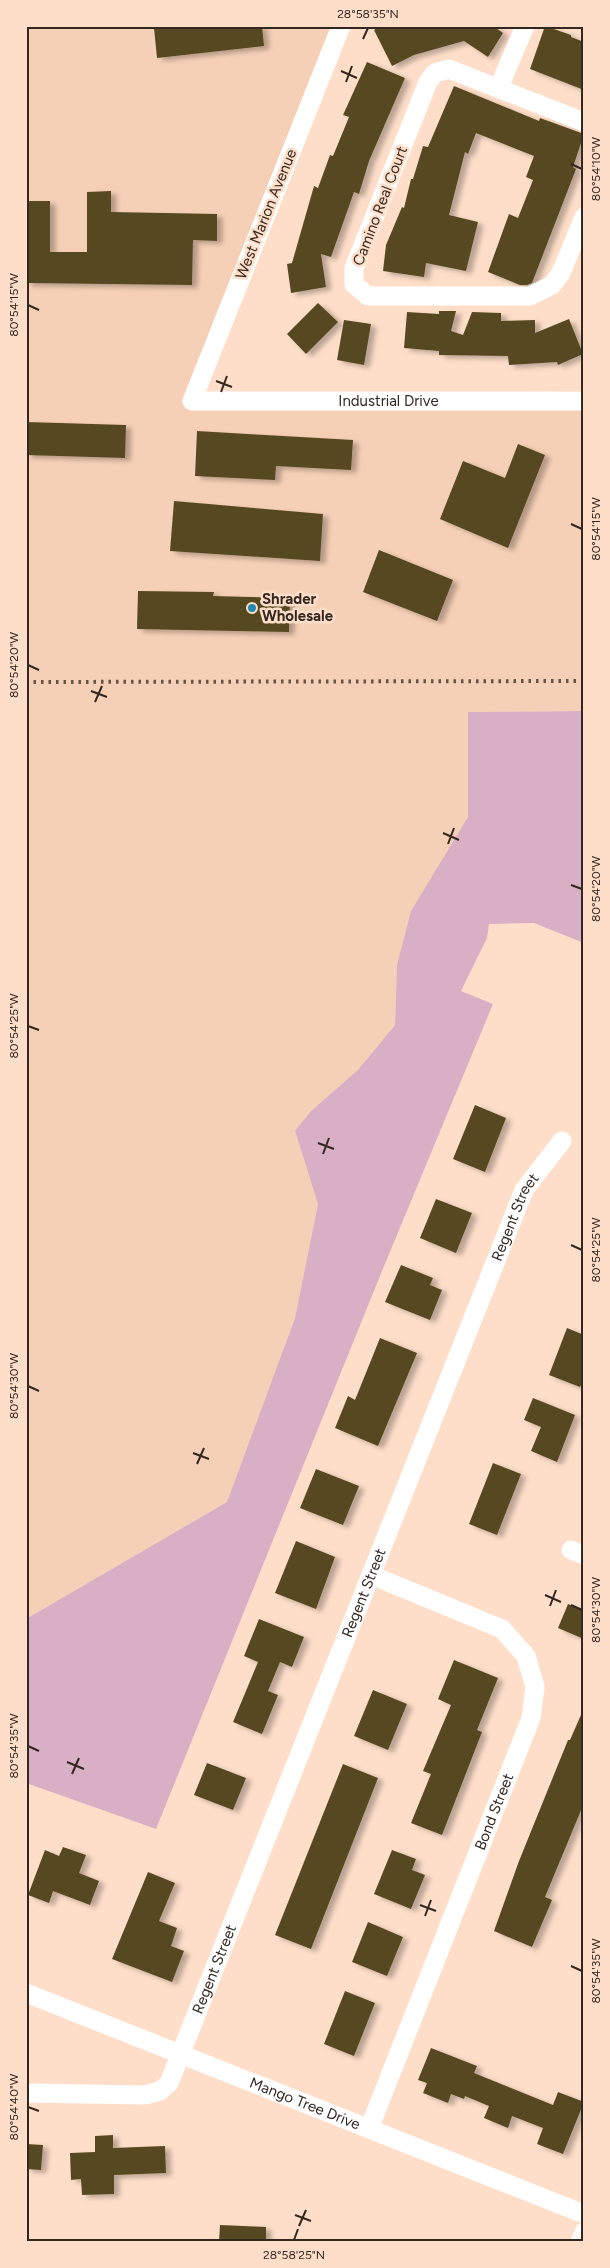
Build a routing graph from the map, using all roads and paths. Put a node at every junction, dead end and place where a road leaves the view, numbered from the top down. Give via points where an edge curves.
1 (341, 26) edge
2 (525, 26) edge
3 (499, 87) junction
4 (584, 122) edge
5 (584, 217) edge
6 (192, 401) joint
7 (584, 401) edge
8 (562, 1141) dead end
9 (371, 1575) junction
10 (26, 1993) edge
11 (181, 2054) junction
12 (26, 2094) edge
13 (369, 2129) junction
14 (584, 2214) edge
15 (584, 2232) edge
16 (580, 2242) edge

1 - 6 street, West Marion Avenue
2 - 3 street
3 - 4 street, Camino Real Court
3 - 5 street, Camino Real Court via 449,69 435,73 428,82 354,268 354,284 368,296 530,296 552,285 561,273
6 - 7 street, Industrial Drive
8 - 9 street, Regent Street via 524,1190
9 - 11 street, Regent Street
9 - 13 street, Bond Street via 502,1629 526,1656 535,1687 531,1718
10 - 11 street, Mango Tree Drive
11 - 12 street, Regent Street via 168,2083 160,2091 145,2095
11 - 13 street, Mango Tree Drive
13 - 14 street, Mango Tree Drive
15 - 16 street

